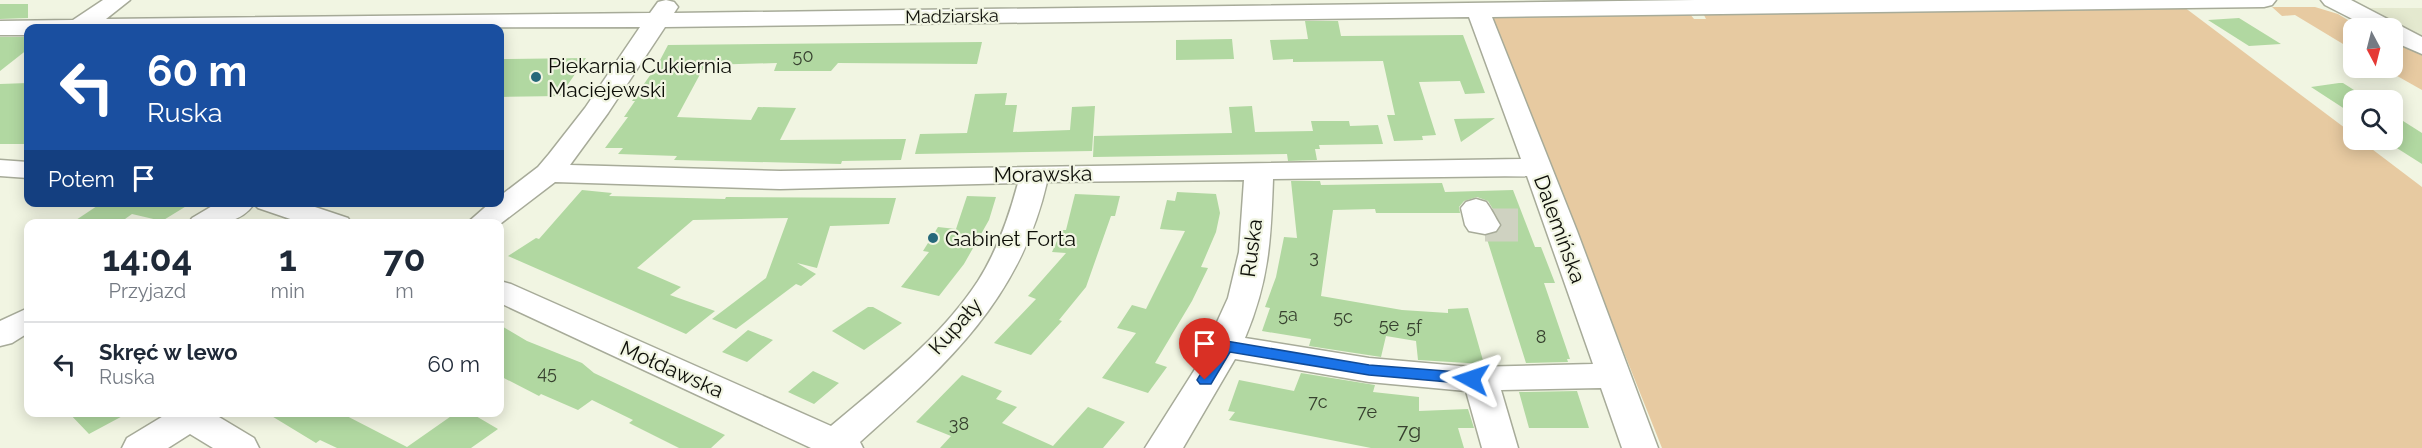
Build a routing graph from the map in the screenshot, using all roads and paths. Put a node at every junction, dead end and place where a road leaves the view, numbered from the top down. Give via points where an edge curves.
1 (118, 0) edge
2 (385, 0) edge
3 (2264, 0) edge
4 (2333, 0) edge
5 (2143, 1) edge
6 (1897, 2) edge
7 (1656, 4) edge
8 (1413, 5) edge
9 (1167, 7) edge
10 (908, 8) edge
11 (664, 10) edge
12 (1478, 10) junction
13 (2368, 18) edge
14 (360, 23) junction
15 (83, 24) edge
16 (290, 24) edge
17 (0, 28) edge
18 (24, 28) edge
19 (2403, 38) edge
20 (2422, 47) edge
21 (1538, 167) junction
22 (0, 168) edge
23 (24, 170) edge
24 (1259, 171) junction
25 (548, 173) junction
26 (1035, 174) junction
27 (504, 206) edge
28 (232, 207) edge
29 (284, 207) edge
30 (503, 207) edge
31 (212, 219) edge
32 (321, 219) edge
33 (488, 219) edge
34 (504, 293) edge
35 (24, 321) edge
36 (0, 335) edge
37 (1226, 346) junction
38 (1612, 376) junction
39 (1480, 378) junction
40 (192, 417) edge
41 (198, 417) edge
42 (837, 446) edge
43 (140, 448) edge
44 (241, 448) edge
45 (1162, 448) edge
46 (1500, 448) edge
47 (1640, 448) edge

1 - 15 street
2 - 14 street
3 - 5 street, Madziarska
4 - 13 street
5 - 6 street, Madziarska
6 - 7 street, Madziarska
7 - 12 street, Madziarska
8 - 9 street, Madziarska
8 - 12 street, Madziarska
9 - 10 street, Madziarska
10 - 11 street, Madziarska
11 - 14 street, Madziarska
11 - 25 street
12 - 21 street, Dalemińska
14 - 16 street, Madziarska
17 - 18 street, Madziarska
19 - 20 street
21 - 24 street, Morawska
21 - 38 street, Dalemińska
22 - 23 street
24 - 26 street, Morawska
24 - 37 street, Ruska via 1250,276
25 - 26 street, Morawska via 780,180
25 - 27 street
26 - 42 street, Kupały via 1018,232 982,299 938,348
28 - 31 street
29 - 32 street
30 - 33 street
34 - 42 street, Mołdawska
35 - 36 street
37 - 39 street via 1369,370
37 - 45 street, Ruska
38 - 39 street
38 - 47 street, Dalemińska
39 - 46 street
40 - 43 street
41 - 44 street

